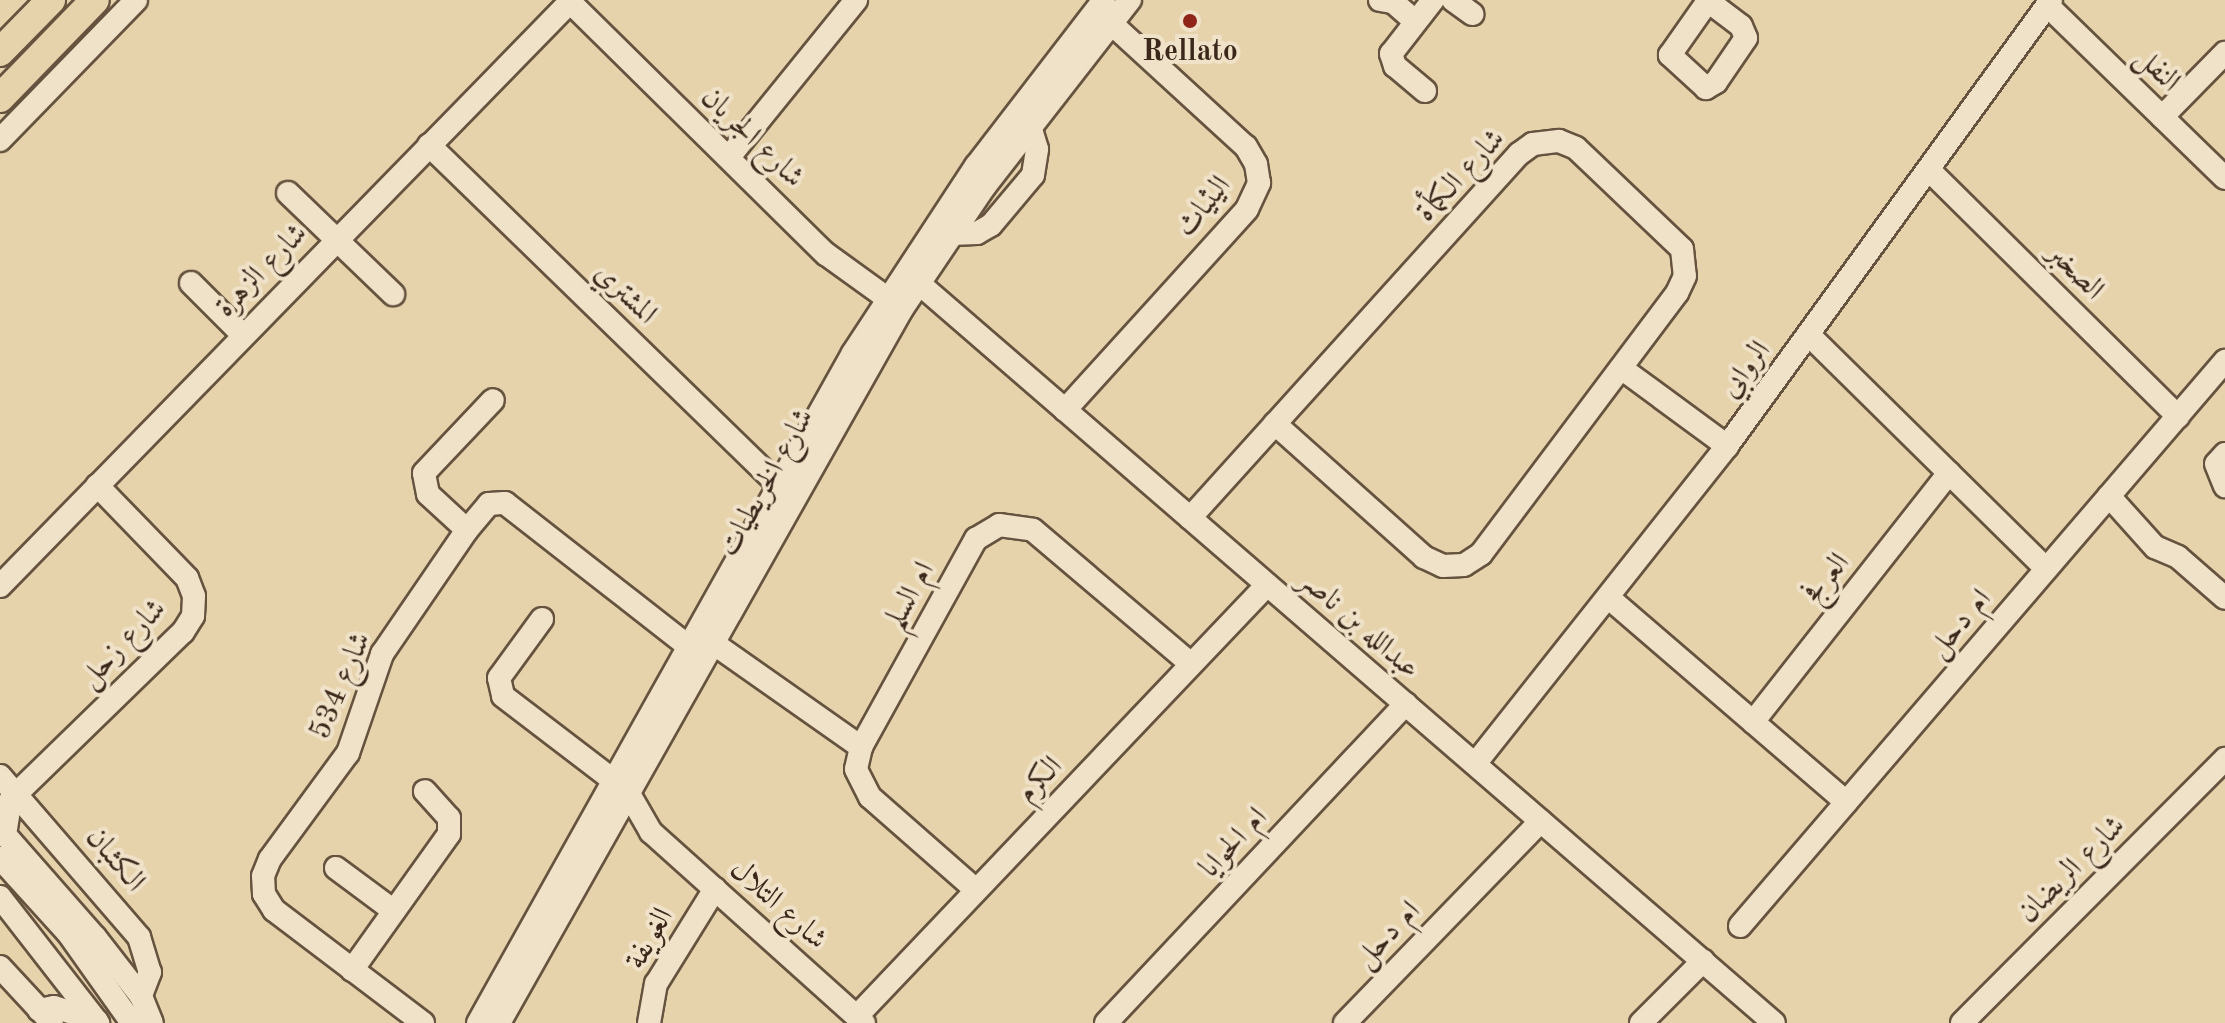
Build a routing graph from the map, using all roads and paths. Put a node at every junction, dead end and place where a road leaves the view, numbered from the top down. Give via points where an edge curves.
1 (51, 0) edge
2 (95, 0) edge
3 (136, 0) edge
4 (856, 0) edge
5 (1130, 0) edge
6 (1433, 0) edge
7 (1453, 0) edge
8 (569, 1) edge
9 (1388, 1) edge
10 (2049, 3) edge
11 (1104, 11) edge
12 (1472, 14) dead end
13 (1414, 20) junction
14 (0, 52) edge
15 (2225, 53) edge
16 (1425, 91) dead end
17 (0, 98) edge
18 (2162, 117) junction
19 (1030, 126) junction
20 (0, 140) edge
21 (429, 145) junction
22 (729, 157) junction
23 (1930, 171) junction
24 (2225, 178) edge
25 (288, 193) dead end
26 (951, 234) junction
27 (335, 240) junction
28 (912, 277) junction
29 (191, 283) dead end
30 (393, 294) dead end
31 (895, 304) junction
32 (242, 334) junction
33 (1809, 335) junction
34 (2225, 361) edge
35 (1621, 368) junction
36 (493, 400) dead end
37 (1065, 410) junction
38 (2178, 416) junction
39 (1275, 424) junction
40 (1727, 446) junction
41 (2225, 454) edge
42 (1949, 473) junction
43 (97, 485) junction
44 (780, 486) junction
45 (2225, 486) edge
46 (2109, 496) junction
47 (1190, 518) junction
48 (467, 530) junction
49 (2046, 569) junction
50 (1267, 585) junction
51 (0, 586) edge
52 (1609, 598) junction
53 (2225, 598) edge
54 (542, 619) dead end
55 (713, 643) junction
56 (689, 647) junction
57 (1191, 664) junction
58 (1406, 704) junction
59 (1753, 722) junction
60 (861, 747) junction
61 (2225, 759) edge
62 (1475, 764) junction
63 (0, 776) edge
64 (621, 786) junction
65 (425, 791) dead end
66 (9, 798) edge
67 (1846, 802) junction
68 (1541, 821) junction
69 (607, 830) junction
70 (3, 832) edge
71 (651, 832) junction
72 (0, 858) edge
73 (336, 868) dead end
74 (715, 889) junction
75 (976, 890) junction
76 (0, 897) edge
77 (394, 911) junction
78 (1740, 926) dead end
79 (1703, 961) junction
80 (0, 967) edge
81 (352, 970) junction
82 (141, 996) junction
83 (45, 1017) edge
84 (506, 1018) edge
85 (860, 1020) edge
86 (97, 1022) edge
87 (132, 1023) edge
88 (152, 1023) edge
89 (423, 1023) edge
90 (478, 1023) edge
91 (649, 1023) edge
92 (1106, 1023) edge
93 (1345, 1023) edge
94 (1641, 1023) edge
95 (1774, 1023) edge
96 (1962, 1023) edge

1 - 14 main road
2 - 17 main road
3 - 20 street
4 - 22 street
5 - 11 street, شارع الخريطيات
6 - 13 street
7 - 12 street
8 - 21 street, شارع الزهرة
8 - 22 street, شارع الجريان
9 - 13 street
10 - 18 street, النفل
10 - 23 street, الروابي
11 - 19 street, شارع الخريطيات
11 - 28 street, شارع الخريطيات via 976,166
11 - 37 street, اليثياث via 1246,147 1259,183 1247,209
13 - 16 street via 1391,59
15 - 18 street
18 - 24 street, النفل
19 - 26 street, شارع الخريطيات
19 - 26 street via 1037,149 1033,175 991,225 977,233
21 - 27 street, شارع الزهرة
21 - 44 street, المشتري
22 - 31 street, شارع الجريان via 826,254
23 - 33 street, الروابي
23 - 38 street, الصخبر
25 - 27 street
26 - 28 street, شارع الخريطيات
27 - 30 street
27 - 32 street, شارع الزهرة
28 - 31 street, شارع الخريطيات
28 - 37 street, عبدالله بن ناصر
29 - 32 street
31 - 44 street, شارع الخريطيات
31 - 55 street, شارع الخريطيات
32 - 43 street, شارع الزهرة
33 - 40 street, الروابي
33 - 42 street
34 - 38 street, ام دحل
35 - 39 street, شارع الكمأة via 1481,554 1454,567 1424,557
35 - 39 street, شارع الكمأة via 1677,293 1685,276 1685,258 1670,234 1576,148 1542,141 1519,154
35 - 40 street
36 - 48 street via 424,473 425,489
37 - 47 street, عبدالله بن ناصر
38 - 46 street, ام دحل
39 - 47 street, شارع الكمأة
40 - 52 street, الروابي
41 - 45 street via 2216,464
42 - 49 street
42 - 59 street, العرفج
43 - 51 street, شارع الزهرة
43 - 66 street, شارع زحل via 187,578 194,596 193,616 183,632
44 - 56 street, شارع الخريطيات
46 - 49 street, ام دحل
46 - 53 street via 2155,547 2178,557
47 - 50 street, عبدالله بن ناصر
48 - 56 street, شارع 534 via 489,504 505,503
48 - 81 street, شارع 534 via 382,654 348,753 265,867 264,894 274,910
49 - 67 street, ام دحل
50 - 57 street, الكرم
50 - 58 street, عبدالله بن ناصر
52 - 59 street
52 - 62 street, الروابي
54 - 64 street via 499,678 503,696
55 - 60 street
55 - 64 street, شارع الخريطيات
56 - 64 street, شارع الخريطيات
57 - 60 street, ام السلم via 1041,535 1017,524 999,525 971,546
57 - 75 street, الكرم
58 - 62 street, عبدالله بن ناصر
58 - 92 street, ام الحوايا
59 - 67 street
60 - 75 street via 856,769 864,791
61 - 96 street, شارع الريضان
62 - 68 street, عبدالله بن ناصر
63 - 66 street, الكثبان
64 - 69 street, شارع الخريطيات
64 - 71 street, شارع التلال
64 - 90 street, شارع الخريطيات
65 - 77 street via 446,813 451,829
66 - 70 street
66 - 82 street, الكثبان via 139,937 150,972
67 - 78 street, ام دحل
68 - 79 street, عبدالله بن ناصر
68 - 93 street, ام دحل
69 - 71 street via 627,825
69 - 84 street, شارع الخريطيات
70 - 82 street
71 - 74 street, شارع التلال
72 - 87 street via 68,933
73 - 77 street
74 - 85 street, شارع التلال
74 - 91 street, الغويفة via 656,984
75 - 85 street, الكرم
76 - 86 street
77 - 81 street
79 - 94 street
79 - 95 street, عبدالله بن ناصر
80 - 83 street
81 - 89 street, شارع 534
82 - 88 street
83 - 86 street via 54,1007

